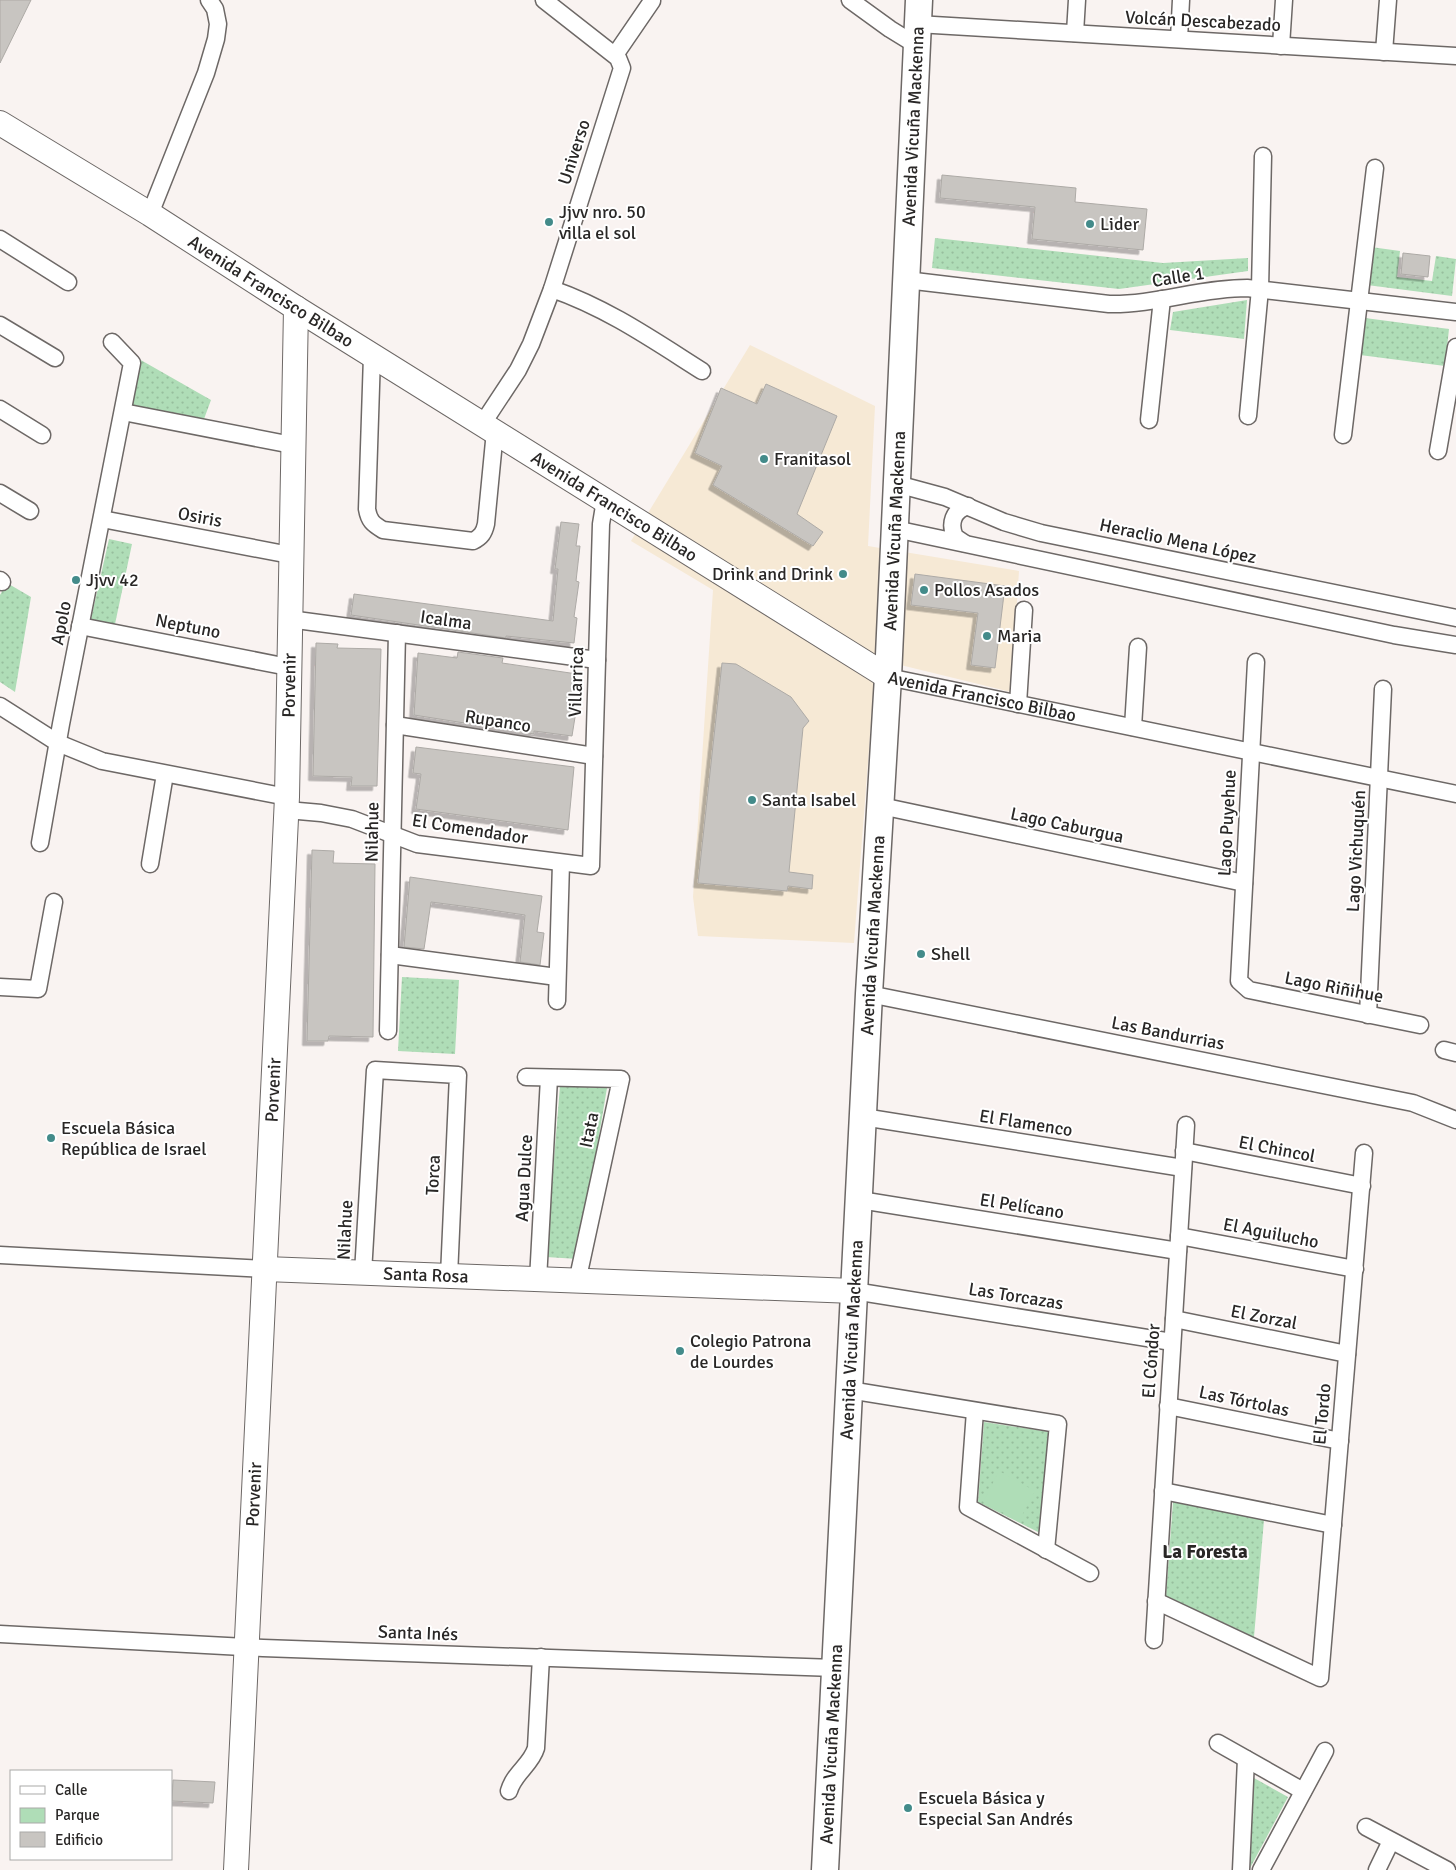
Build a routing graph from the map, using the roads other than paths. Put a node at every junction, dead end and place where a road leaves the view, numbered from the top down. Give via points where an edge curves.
1 (209, 0) edge
2 (544, 0) edge
3 (850, 0) edge
4 (1077, 0) edge
5 (1181, 0) edge
6 (1284, 0) edge
7 (1388, 0) edge
8 (652, 1) edge
9 (917, 23) edge
10 (1075, 33) junction
11 (1179, 39) junction
12 (1282, 46) junction
13 (1384, 52) junction
14 (614, 55) junction
15 (1456, 56) edge
16 (0, 124) edge
17 (1263, 156) dead end
18 (1375, 168) dead end
19 (150, 214) junction
20 (0, 239) edge
21 (906, 280) junction
22 (68, 282) dead end
23 (552, 289) junction
24 (1260, 289) junction
25 (1162, 299) junction
26 (1359, 301) junction
27 (296, 308) junction
28 (1456, 312) edge
29 (0, 325) edge
30 (112, 342) dead end
31 (1456, 347) edge
32 (372, 356) junction
33 (55, 358) dead end
34 (702, 371) dead end
35 (0, 409) edge
36 (123, 412) junction
37 (1248, 416) dead end
38 (1149, 420) dead end
39 (489, 427) junction
40 (42, 435) dead end
41 (1343, 435) dead end
42 (292, 444) junction
43 (1438, 451) dead end
44 (897, 484) junction
45 (0, 493) edge
46 (605, 500) junction
47 (968, 506) junction
48 (30, 511) dead end
49 (102, 519) junction
50 (895, 529) junction
51 (964, 544) junction
52 (290, 554) junction
53 (1255, 578) junction
54 (1254, 605) junction
55 (1024, 610) dead end
56 (1456, 618) edge
57 (289, 619) junction
58 (80, 626) junction
59 (397, 633) junction
60 (1456, 645) edge
61 (1138, 647) dead end
62 (597, 660) junction
63 (1256, 662) dead end
64 (288, 667) junction
65 (888, 677) junction
66 (1383, 689) dead end
67 (1018, 704) junction
68 (0, 706) edge
69 (395, 725) junction
70 (1133, 727) junction
71 (58, 743) junction
72 (1251, 752) junction
73 (594, 756) junction
74 (165, 774) junction
75 (1379, 778) junction
76 (1456, 794) edge
77 (287, 804) junction
78 (881, 806) junction
79 (393, 834) junction
80 (40, 843) dead end
81 (560, 863) junction
82 (150, 864) dead end
83 (591, 866) joint
84 (1244, 883) junction
85 (54, 902) dead end
86 (390, 955) junction
87 (557, 977) junction
88 (1242, 985) joint
89 (0, 987) edge
90 (869, 994) junction
91 (557, 1001) dead end
92 (1368, 1015) junction
93 (1420, 1025) dead end
94 (388, 1031) dead end
95 (374, 1070) joint
96 (526, 1077) dead end
97 (550, 1078) junction
98 (863, 1118) junction
99 (1456, 1120) edge
100 (1186, 1124) dead end
101 (1184, 1151) junction
102 (1364, 1153) dead end
103 (1183, 1168) junction
104 (1362, 1186) junction
105 (860, 1200) junction
106 (1179, 1243) junction
107 (0, 1255) edge
108 (265, 1269) junction
109 (1355, 1270) junction
110 (363, 1273) junction
111 (449, 1276) junction
112 (538, 1280) junction
113 (577, 1282) junction
114 (854, 1291) junction
115 (1174, 1319) junction
116 (1172, 1342) junction
117 (1347, 1354) junction
118 (849, 1390) junction
119 (1168, 1406) junction
120 (975, 1411) junction
121 (1340, 1441) junction
122 (1164, 1491) junction
123 (1333, 1524) junction
124 (1046, 1550) junction
125 (1090, 1573) dead end
126 (1156, 1600) junction
127 (0, 1634) edge
128 (1154, 1640) dead end
129 (247, 1647) junction
130 (541, 1658) junction
131 (835, 1668) junction
132 (1218, 1743) dead end
133 (1325, 1750) dead end
134 (1246, 1759) junction
135 (509, 1791) dead end
136 (1303, 1791) junction
137 (1366, 1827) dead end
138 (1392, 1841) junction
139 (236, 1870) edge
140 (825, 1870) edge
141 (1241, 1870) edge
142 (1261, 1870) edge
143 (1377, 1870) edge
144 (1447, 1870) edge

1 - 19 street via 216,9 216,39 206,73
2 - 14 street
3 - 9 street via 890,29
4 - 10 street
5 - 11 street
6 - 12 street
7 - 13 street
8 - 14 street
9 - 10 street, Volcán Descabezado
9 - 21 main road, Avenida Vicuña Mackenna
10 - 11 street, Volcán Descabezado
11 - 12 street, Volcán Descabezado
12 - 13 street, Volcán Descabezado
13 - 15 street, Volcán Descabezado
14 - 23 street, Universo via 621,63 620,73
16 - 19 street, Avenida Francisco Bilbao
17 - 24 street
18 - 26 street
19 - 27 street, Avenida Francisco Bilbao
20 - 22 street
21 - 25 street, Calle 1 via 1109,304
21 - 44 main road, Avenida Vicuña Mackenna
23 - 34 street via 588,302 618,318
23 - 39 street, Universo via 524,358
24 - 25 street, Calle 1 via 1228,289
24 - 26 street, Calle 1
24 - 37 street
25 - 38 street
26 - 28 street, Calle 1
26 - 41 street
27 - 32 street, Avenida Francisco Bilbao
27 - 42 street, Porvenir
29 - 33 street
30 - 36 street, Apolo via 132,364
31 - 43 street
32 - 39 street, Avenida Francisco Bilbao
32 - 39 street via 367,509 368,517 383,530 473,541 479,538 486,524
35 - 40 street
36 - 42 street
36 - 49 street, Apolo
39 - 46 street, Avenida Francisco Bilbao
42 - 52 street, Porvenir
44 - 47 street, Heraclio Mena López
44 - 50 main road, Avenida Vicuña Mackenna
45 - 48 street
46 - 62 street, Villarrica via 601,524
46 - 65 street, Avenida Francisco Bilbao
47 - 51 street via 956,513 952,521 955,537
47 - 53 street, Heraclio Mena López via 1004,522 1042,533
49 - 52 street, Osiris
49 - 58 street, Apolo
50 - 51 street
50 - 65 main road, Avenida Vicuña Mackenna
51 - 54 street
52 - 57 street, Porvenir
53 - 54 street via 1262,583 1265,592 1263,599
53 - 56 street, Heraclio Mena López
54 - 60 street
55 - 67 street
57 - 59 street, Icalma
57 - 64 street, Porvenir
58 - 64 street, Neptuno
58 - 71 street, Apolo
59 - 62 street, Icalma
59 - 69 street, Nilahue
61 - 70 street
62 - 73 street, Villarrica
63 - 72 street, Lago Puyehue
64 - 77 street, Porvenir
65 - 67 street, Avenida Francisco Bilbao
65 - 78 main road, Avenida Vicuña Mackenna
66 - 75 street, Lago Vichuquén
67 - 70 street, Avenida Francisco Bilbao
68 - 71 street, El Comendador
69 - 73 street, Rupanco
69 - 79 street, Nilahue
70 - 72 street, Avenida Francisco Bilbao
71 - 74 street, El Comendador via 102,761
71 - 80 street, Apolo
72 - 75 street, Avenida Francisco Bilbao
72 - 84 street, Lago Puyehue
73 - 83 street, Villarrica
74 - 77 street, El Comendador
74 - 82 street
75 - 76 street, Avenida Francisco Bilbao
75 - 92 street, Lago Vichuquén
77 - 79 street, El Comendador via 339,816
77 - 108 street, Porvenir
78 - 84 street, Lago Caburgua
78 - 90 main road, Avenida Vicuña Mackenna
79 - 81 street, El Comendador via 428,846
79 - 86 street, Nilahue
81 - 83 street, El Comendador
81 - 87 street
84 - 88 street, Lago Puyehue via 1238,976
85 - 89 street via 38,989
86 - 87 street
86 - 94 street, Nilahue
87 - 91 street
88 - 92 street, Lago Riñihue via 1249,990
90 - 98 main road, Avenida Vicuña Mackenna
90 - 99 street, Las Bandurrias via 1413,1103
92 - 93 street, Lago Riñihue
95 - 110 street, Nilahue
95 - 111 street, Torca via 458,1075
96 - 97 street, Itata
97 - 112 street, Agua Dulce
97 - 113 street, Itata via 621,1079
98 - 103 street, El Flamenco
98 - 105 main road, Avenida Vicuña Mackenna
100 - 101 street, El Cóndor
101 - 103 street, El Cóndor
101 - 104 street, El Chincol
102 - 104 street, El Tordo
103 - 106 street, El Cóndor
104 - 109 street, El Tordo
105 - 106 street, El Pelícano
105 - 114 main road, Avenida Vicuña Mackenna
106 - 109 street, El Aguilucho
106 - 115 street, El Cóndor
107 - 108 street, Santa Rosa
108 - 110 street, Santa Rosa
108 - 129 street, Porvenir
109 - 117 street, El Tordo
110 - 111 street, Santa Rosa
111 - 112 street, Santa Rosa
112 - 113 street, Santa Rosa
113 - 114 street, Santa Rosa
114 - 116 street, Las Torcazas
114 - 118 main road, Avenida Vicuña Mackenna
115 - 116 street, El Cóndor
115 - 117 street, El Zorzal
116 - 119 street, El Cóndor
117 - 121 street, El Tordo
118 - 120 street
118 - 131 main road, Avenida Vicuña Mackenna
119 - 121 street, Las Tórtolas
119 - 122 street, El Cóndor
120 - 124 street via 968,1508
120 - 124 street via 1058,1424
121 - 123 street, El Tordo
122 - 123 street
122 - 126 street, El Cóndor
123 - 126 street, El Tordo via 1320,1678
124 - 125 street
126 - 128 street, El Cóndor
127 - 129 street, Santa Inés
129 - 130 street, Santa Inés
129 - 139 street, Porvenir
130 - 131 street, Santa Inés
130 - 135 street via 536,1748
131 - 140 main road, Avenida Vicuña Mackenna
132 - 134 street
133 - 136 street
134 - 136 street
134 - 141 street
136 - 142 street
137 - 138 street
138 - 143 street
138 - 144 street

